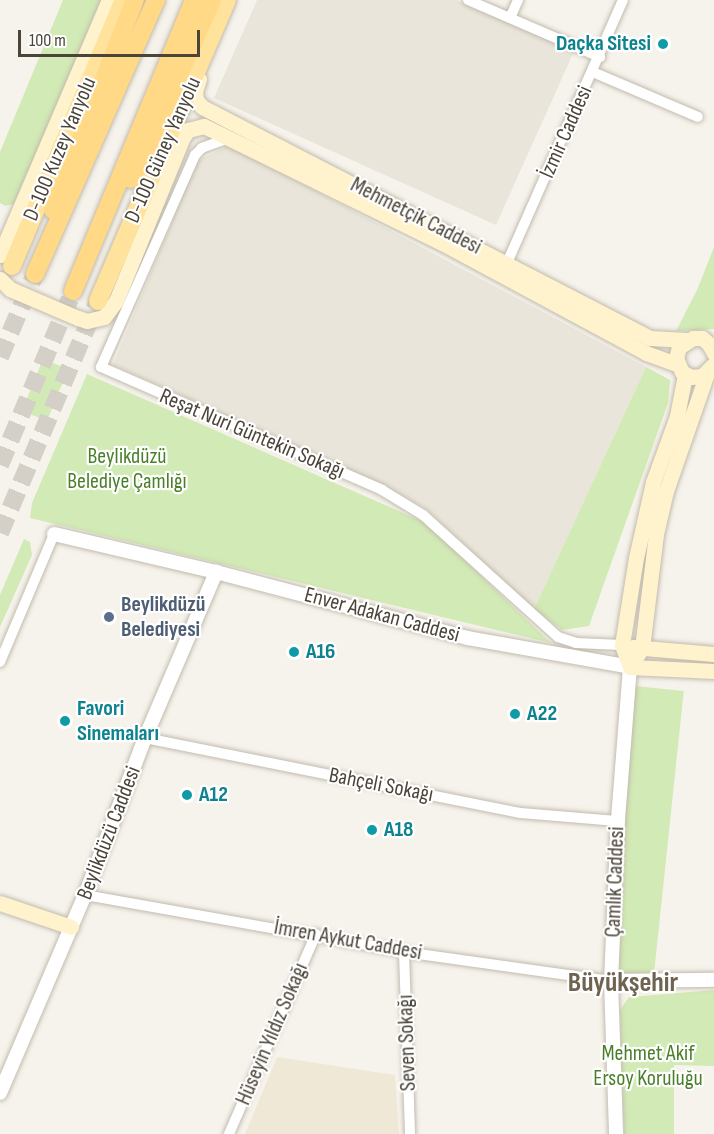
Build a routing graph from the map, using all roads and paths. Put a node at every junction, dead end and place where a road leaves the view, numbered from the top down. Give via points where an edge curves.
1 (109, 0) edge
2 (124, 0) edge
3 (135, 0) edge
4 (156, 0) edge
5 (194, 0) edge
6 (212, 0) edge
7 (227, 0) edge
8 (468, 0) edge
9 (518, 0) edge
10 (623, 0) edge
11 (510, 18) junction
12 (207, 50) junction
13 (600, 57) junction
14 (593, 72) junction
15 (698, 117) dead end
16 (224, 136) junction
17 (111, 200) junction
18 (48, 244) junction
19 (6, 260) edge
20 (505, 268) junction
21 (35, 274) tunnel mouth
22 (0, 279) edge
23 (73, 291) tunnel mouth
24 (98, 301) tunnel mouth
25 (701, 338) edge
26 (714, 353) edge
27 (711, 368) edge
28 (681, 369) junction
29 (54, 534) joint
30 (216, 572) junction
31 (622, 645) junction
32 (642, 648) junction
33 (714, 654) edge
34 (0, 662) edge
35 (630, 667) junction
36 (714, 670) edge
37 (145, 738) junction
38 (618, 821) junction
39 (85, 895) junction
40 (0, 903) edge
41 (71, 927) junction
42 (315, 934) junction
43 (404, 951) junction
44 (714, 980) edge
45 (611, 981) junction
46 (0, 1093) edge
47 (229, 1134) edge
48 (410, 1134) edge
49 (616, 1134) edge

1 - 19 main road
2 - 19 main road, D-100 Kuzey Yanyolu
3 - 18 highway via 58,194
4 - 18 highway
5 - 17 highway
6 - 17 highway via 136,172
7 - 12 main road, D-100 Güney Yanyolu
8 - 11 street
9 - 11 street
10 - 13 street, İzmir Caddesi
11 - 13 street
12 - 20 main road, Mehmetçik Caddesi via 195,91 202,107
12 - 24 main road, D-100 Güney Yanyolu
13 - 14 street, İzmir Caddesi
14 - 15 street
14 - 20 street, İzmir Caddesi
16 - 20 main road, Mehmetçik Caddesi
16 - 22 main road, Mehmetçik Caddesi via 195,126 183,137 116,301 104,317 87,321 78,318 10,288
16 - 31 street, Reşat Nuri Güntekin Sokağı via 195,155 101,367 382,490 423,515 558,637 576,643
17 - 23 highway
18 - 21 highway
20 - 25 main road, Mehmetçik Caddesi via 650,338
20 - 28 main road, Mehmetçik Caddesi via 646,353
25 - 26 main road
25 - 28 main road via 679,347
27 - 28 main road via 697,377
27 - 32 main road via 679,451 656,534
28 - 31 main road via 677,416 644,517
29 - 30 street, Enver Adakan Caddesi
29 - 34 street
30 - 35 street, Enver Adakan Caddesi via 468,638
30 - 37 street, Beylikdüzü Caddesi
31 - 32 main road
31 - 35 main road
32 - 33 main road
32 - 35 main road
35 - 36 main road, Enver Adakan Caddesi
35 - 38 street, Çamlık Caddesi
37 - 38 street, Bahçeli Sokağı via 520,813
37 - 39 street, Beylikdüzü Caddesi
38 - 45 street, Çamlık Caddesi
39 - 41 street, Beylikdüzü Caddesi
39 - 42 street, İmren Aykut Caddesi
40 - 41 main road
41 - 46 street, Beylikdüzü Caddesi
42 - 43 street, İmren Aykut Caddesi
42 - 47 street, Hüseyin Yıldız Sokağı
43 - 45 street, İmren Aykut Caddesi
43 - 48 street, Seven Sokağı
44 - 45 street
45 - 49 street, Çamlık Caddesi

